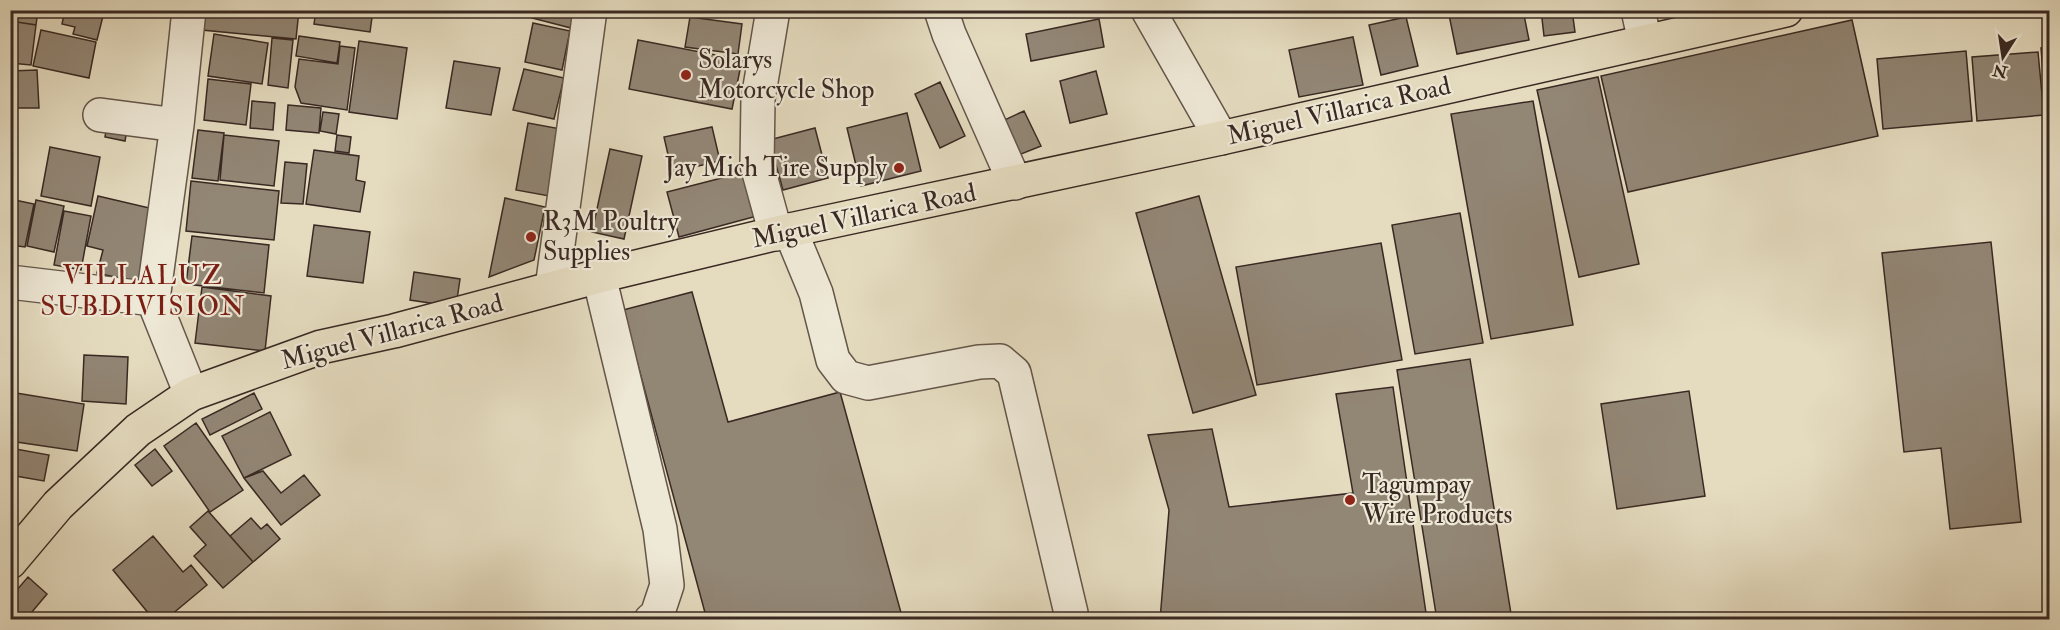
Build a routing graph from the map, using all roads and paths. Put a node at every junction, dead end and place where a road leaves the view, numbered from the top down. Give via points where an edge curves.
1 (189, 10) edge
2 (590, 10) edge
3 (773, 10) edge
4 (941, 10) edge
5 (1148, 10) edge
6 (1638, 10) edge
7 (1786, 10) edge
8 (1645, 42) junction
9 (100, 115) dead end
10 (177, 125) junction
11 (1221, 138) junction
12 (1015, 183) junction
13 (783, 232) junction
14 (599, 276) junction
15 (10, 282) edge
16 (552, 288) junction
17 (153, 299) junction
18 (191, 394) junction
19 (15, 549) edge
20 (1071, 613) dead end
21 (651, 620) edge

1 - 10 street
2 - 16 street
3 - 13 street via 758,99 758,165
4 - 12 street
5 - 11 street
6 - 8 street
7 - 8 main road, Miguel Villarica Road
8 - 11 main road, Miguel Villarica Road
9 - 10 street
10 - 17 street
11 - 12 main road, Miguel Villarica Road
12 - 13 main road, Miguel Villarica Road
13 - 14 main road, Miguel Villarica Road
13 - 20 street via 816,293 833,360 846,377 868,383 979,362 1000,362 1014,373
14 - 16 main road, Miguel Villarica Road
14 - 21 street via 660,529 667,585 657,615
15 - 17 street
16 - 18 main road, Miguel Villarica Road via 321,347
17 - 18 street
18 - 19 main road, Miguel Villarica Road via 138,430

